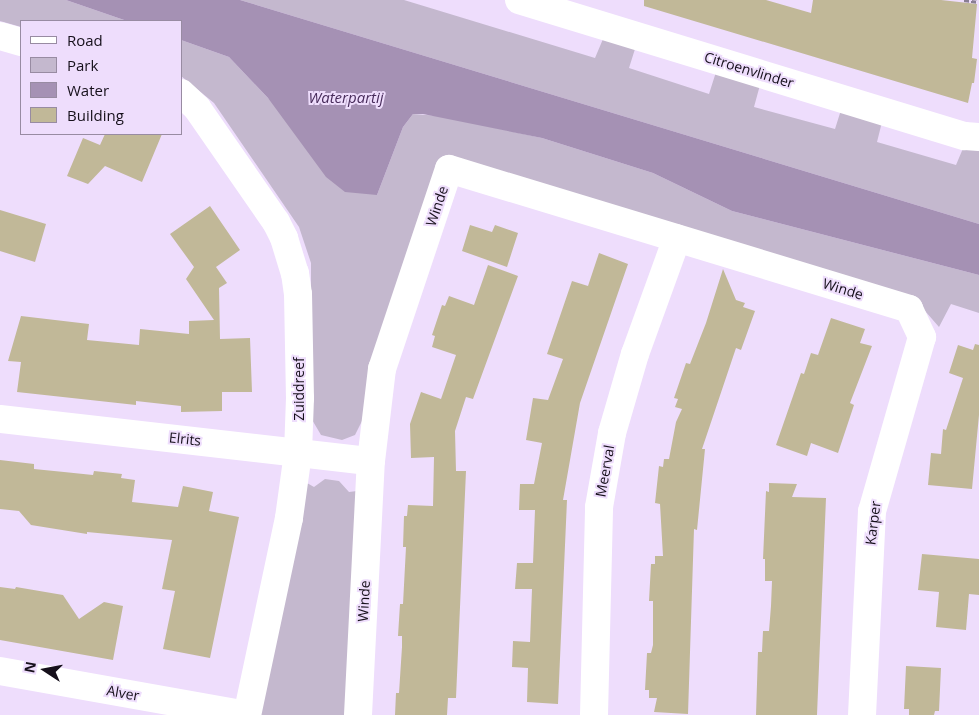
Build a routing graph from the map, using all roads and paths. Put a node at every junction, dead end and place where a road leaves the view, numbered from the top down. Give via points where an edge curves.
1 (519, 0) edge
2 (964, 0) edge
3 (979, 2) edge
4 (0, 36) edge
5 (20, 42) edge
6 (182, 94) edge
7 (979, 137) edge
8 (676, 238) junction
9 (922, 336) joint
10 (0, 419) edge
11 (298, 453) junction
12 (371, 461) junction
13 (0, 672) edge
14 (247, 715) edge
15 (358, 715) edge
16 (594, 715) edge
17 (862, 715) edge

1 - 7 street, Citroenvlinder via 965,136
2 - 3 path
4 - 5 street
6 - 11 street, Zuiddreef via 197,108 284,238 298,294
8 - 9 street, Winde via 908,309
8 - 12 street, Winde via 449,169 382,369
8 - 16 street, Meerval via 635,354 615,424 601,498
9 - 17 street, Karper via 872,511
10 - 11 street, Elrits
11 - 12 street, Elrits
11 - 14 street, Zuiddreef via 289,518
12 - 15 street, Winde
13 - 14 street, Alver

